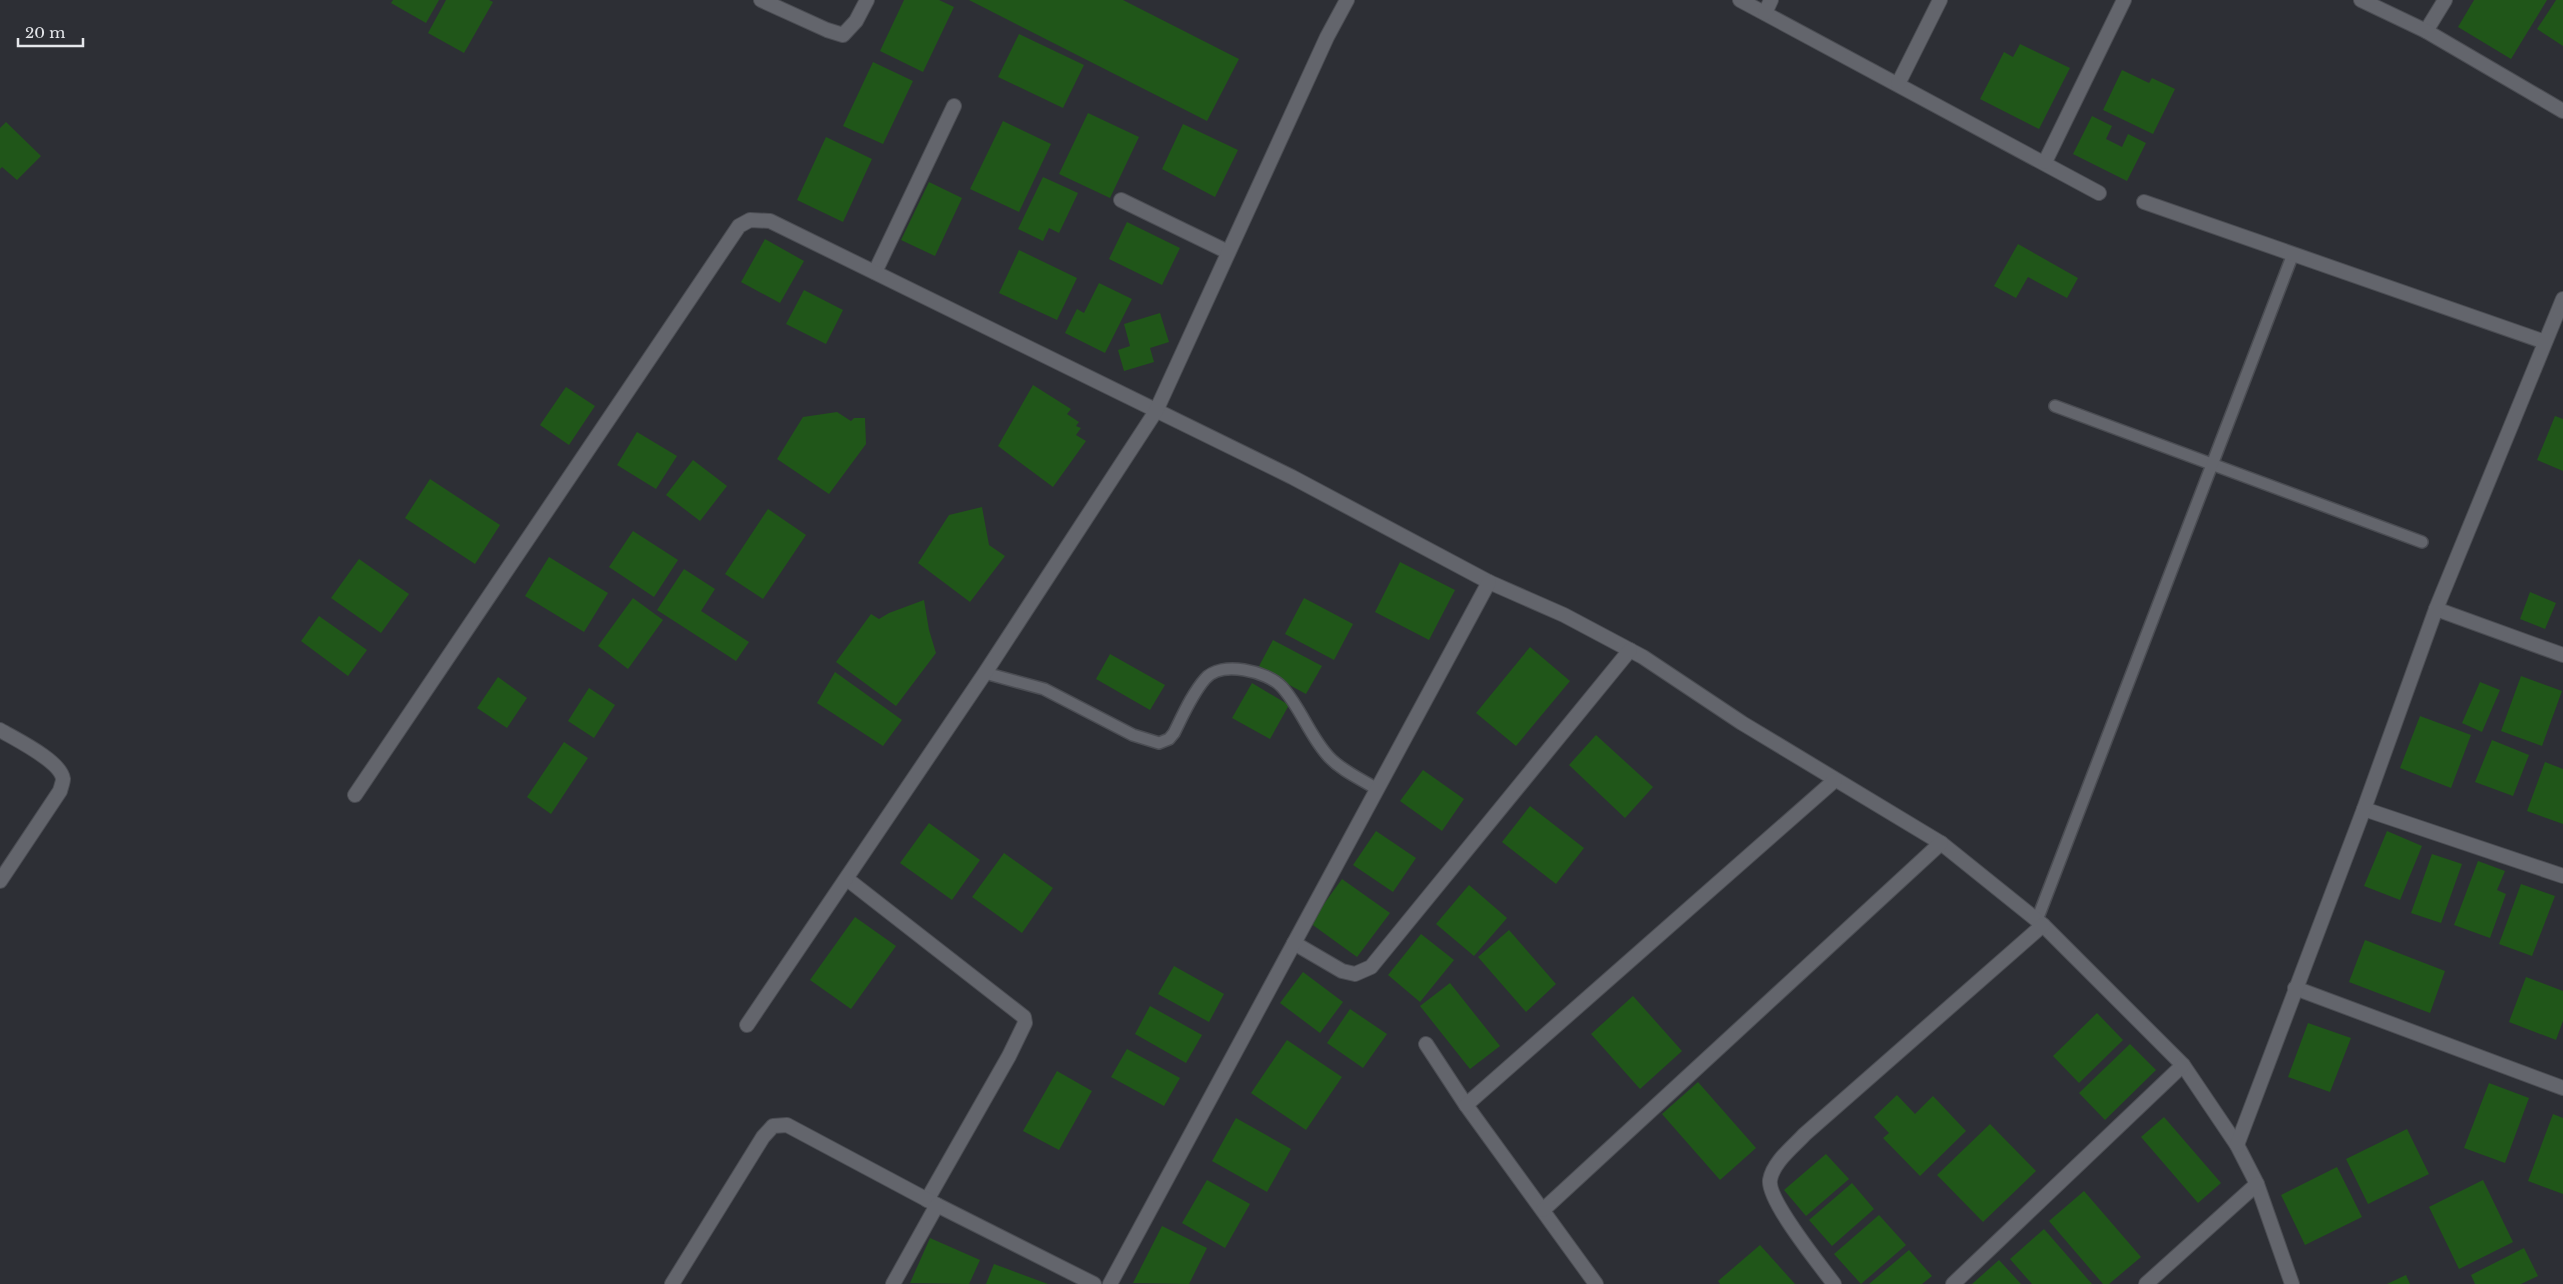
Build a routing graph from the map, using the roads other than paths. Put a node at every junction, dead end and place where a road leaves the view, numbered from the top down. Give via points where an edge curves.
1 (761, 0) edge
2 (867, 0) edge
3 (1347, 0) edge
4 (1740, 0) edge
5 (1771, 0) edge
6 (1940, 0) edge
7 (2124, 0) edge
8 (2361, 0) edge
9 (2444, 0) edge
10 (1765, 13) junction
11 (2426, 31) junction
12 (1898, 84) junction
13 (954, 106) dead end
14 (2563, 111) edge
15 (2045, 162) junction
16 (2099, 193) dead end
17 (1121, 200) dead end
18 (2144, 202) dead end
19 (1228, 252) junction
20 (2293, 254) junction
21 (874, 272) junction
22 (2563, 299) edge
23 (2545, 342) junction
24 (2055, 406) dead end
25 (1156, 411) junction
26 (2212, 464) junction
27 (2422, 542) dead end
28 (1489, 582) junction
29 (2436, 609) junction
30 (1630, 650) junction
31 (2563, 656) edge
32 (985, 673) junction
33 (0, 730) edge
34 (1835, 780) junction
35 (1377, 789) junction
36 (355, 795) dead end
37 (2364, 809) junction
38 (1941, 843) junction
39 (2563, 876) edge
40 (847, 879) junction
41 (0, 881) edge
42 (2040, 922) junction
43 (1294, 943) junction
44 (2295, 988) junction
45 (747, 1025) dead end
46 (1426, 1044) dead end
47 (2184, 1065) junction
48 (2563, 1088) edge
49 (1466, 1105) junction
50 (2237, 1146) junction
51 (2257, 1184) junction
52 (932, 1203) junction
53 (1543, 1210) junction
54 (672, 1284) edge
55 (892, 1284) edge
56 (1094, 1284) edge
57 (1110, 1284) edge
58 (1596, 1284) edge
59 (1834, 1284) edge
60 (1953, 1284) edge
61 (2146, 1284) edge
62 (2292, 1284) edge

1 - 2 street via 843,35 856,21
3 - 19 street
4 - 10 street
5 - 10 street
6 - 12 street
7 - 15 street
8 - 11 street
9 - 11 street
10 - 12 street
11 - 14 street
12 - 15 street
13 - 21 street
15 - 16 street
17 - 19 street
18 - 20 street
19 - 25 street
20 - 23 street
20 - 26 lane
21 - 25 street
21 - 36 street via 770,221 750,220 739,226
22 - 23 street
23 - 29 street
24 - 26 lane
25 - 28 street via 1292,477
25 - 32 street
26 - 27 lane
26 - 42 lane
28 - 30 street via 1564,615
28 - 35 street
29 - 31 street
29 - 37 street
30 - 34 street
30 - 43 street via 1371,967 1355,974 1342,971
32 - 35 lane via 1050,691 1133,735 1159,743 1169,739 1206,678 1226,670 1255,672 1282,687 1328,757
32 - 40 street
33 - 41 street via 58,767 63,778 60,791
34 - 38 street
34 - 49 street
35 - 43 street
37 - 39 street
37 - 44 street
38 - 42 street
38 - 53 street
40 - 45 street
40 - 52 street via 1024,1017 1025,1023 1009,1056
42 - 47 street
42 - 59 street via 1805,1134 1774,1168 1770,1181 1776,1203
43 - 57 street
44 - 48 street
44 - 50 street
46 - 49 street
47 - 50 street
47 - 60 street
49 - 53 street
50 - 51 street
51 - 61 street
51 - 62 street
52 - 54 street via 786,1125 772,1126
52 - 55 street
52 - 56 street
53 - 58 street

